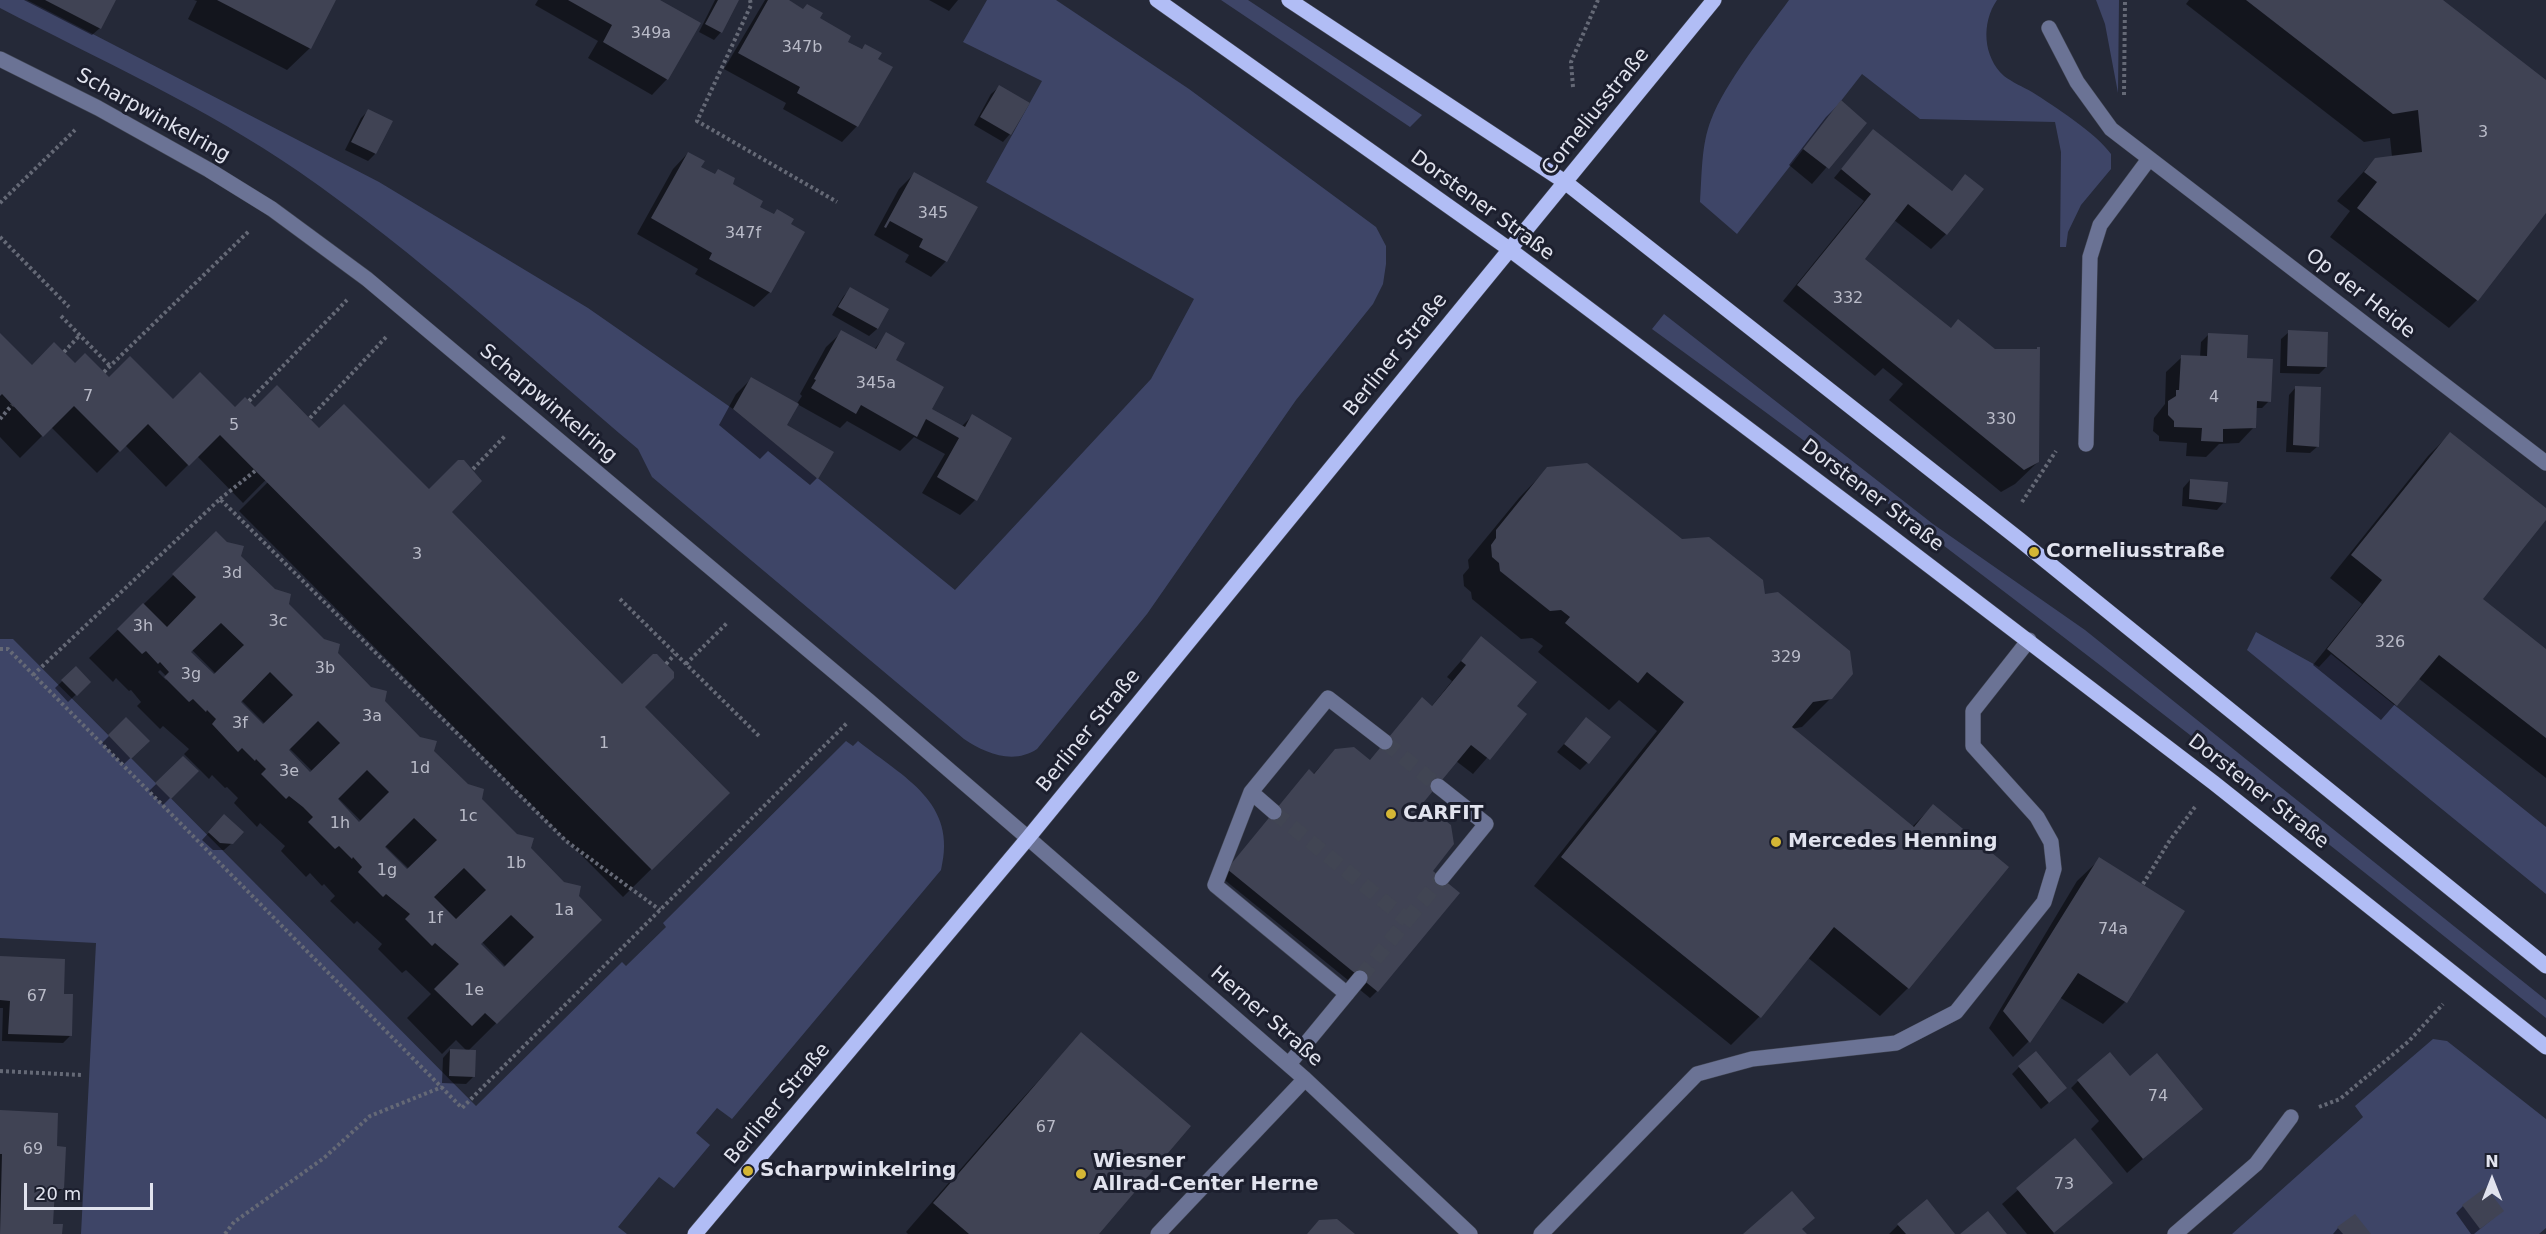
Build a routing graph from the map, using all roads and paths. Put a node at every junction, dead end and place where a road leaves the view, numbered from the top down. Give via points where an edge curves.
1 (750, 0) edge
2 (1157, 0) edge
3 (1289, 0) edge
4 (1598, 0) edge
5 (1714, 0) edge
6 (2125, 0) edge
7 (2049, 28) dead end
8 (0, 59) edge
9 (1574, 87) dead end
10 (98, 108) junction
11 (2112, 129) junction
12 (2149, 159) junction
13 (1565, 182) junction
14 (837, 202) dead end
15 (0, 203) edge
16 (272, 209) junction
17 (0, 237) edge
18 (1509, 249) junction
19 (367, 279) junction
20 (69, 307) dead end
21 (408, 314) junction
22 (61, 316) dead end
23 (80, 335) junction
24 (64, 352) dead end
25 (111, 367) junction
26 (104, 372) dead end
27 (249, 401) dead end
28 (12, 405) dead end
29 (527, 414) junction
30 (309, 418) dead end
31 (0, 419) edge
32 (2086, 444) joint
33 (2546, 463) edge
34 (472, 469) dead end
35 (255, 471) dead end
36 (220, 499) junction
37 (2005, 528) junction
38 (620, 599) dead end
39 (750, 601) junction
40 (2029, 640) junction
41 (0, 649) edge
42 (675, 654) junction
43 (666, 664) dead end
44 (686, 664) junction
45 (33, 675) junction
46 (869, 701) junction
47 (761, 738) dead end
48 (1385, 742) tunnel mouth
49 (2214, 783) junction
50 (1438, 786) tunnel mouth
51 (1251, 792) junction
52 (1274, 812) tunnel mouth
53 (1028, 838) junction
54 (1442, 878) tunnel mouth
55 (2143, 884) dead end
56 (660, 910) junction
57 (2546, 966) edge
58 (1360, 978) tunnel mouth
59 (2464, 981) junction
60 (1347, 994) junction
61 (2546, 1047) edge
62 (1289, 1064) junction
63 (0, 1071) edge
64 (81, 1075) dead end
65 (1305, 1079) junction
66 (442, 1087) junction
67 (2291, 1117) joint
68 (225, 1234) edge
69 (695, 1234) edge
70 (1158, 1234) edge
71 (1470, 1234) edge
72 (1541, 1234) edge
73 (2175, 1234) edge

1 - 14 path via 697,121
2 - 18 main road, Dorstener Straße
3 - 13 main road
4 - 9 path via 1571,62
5 - 13 main road, Corneliusstraße
6 - 11 path via 2124,98
7 - 11 street, Op der Heide via 2077,82
8 - 10 street, Scharpwinkelring
10 - 15 path
10 - 16 street, Scharpwinkelring
11 - 12 street, Op der Heide
12 - 32 street via 2100,225 2090,257
12 - 33 street, Op der Heide
13 - 18 main road, Corneliusstraße
13 - 37 main road
16 - 19 street, Scharpwinkelring
16 - 25 path
17 - 20 path
18 - 40 main road, Dorstener Straße
18 - 53 main road, Berliner Straße
19 - 21 street, Scharpwinkelring
19 - 27 path
21 - 29 street, Scharpwinkelring
21 - 30 path
22 - 23 path
23 - 24 path
23 - 25 path
25 - 26 path
28 - 31 path
29 - 34 path
29 - 39 street, Scharpwinkelring
32 - 37 path via 2057,449
35 - 36 path
36 - 45 path
36 - 56 path via 566,841
37 - 57 main road
38 - 42 path
39 - 44 path
39 - 46 street, Scharpwinkelring
40 - 49 main road, Dorstener Straße
40 - 72 street via 1973,711 1972,746 2037,816 2051,842 2054,869 2044,902 1956,1012 1896,1043 1752,1059 1697,1074
41 - 45 path via 8,649
42 - 43 path
42 - 44 path
44 - 47 path
45 - 66 path
46 - 53 street, Scharpwinkelring
46 - 56 path
48 - 51 street via 1328,698
49 - 55 path via 2170,840
49 - 59 main road, Dorstener Straße
50 - 54 street via 1486,824
51 - 52 street
51 - 60 street via 1215,885
53 - 62 street, Herner Straße
53 - 69 main road, Berliner Straße
56 - 66 path via 462,1108
58 - 60 street
59 - 61 main road, Dorstener Straße
59 - 67 path via 2409,1041 2340,1099
60 - 62 street
62 - 65 street, Herner Straße
63 - 64 path
65 - 70 street
65 - 71 street, Herner Straße
66 - 68 path via 370,1116 324,1158 234,1222
67 - 73 street via 2256,1164

